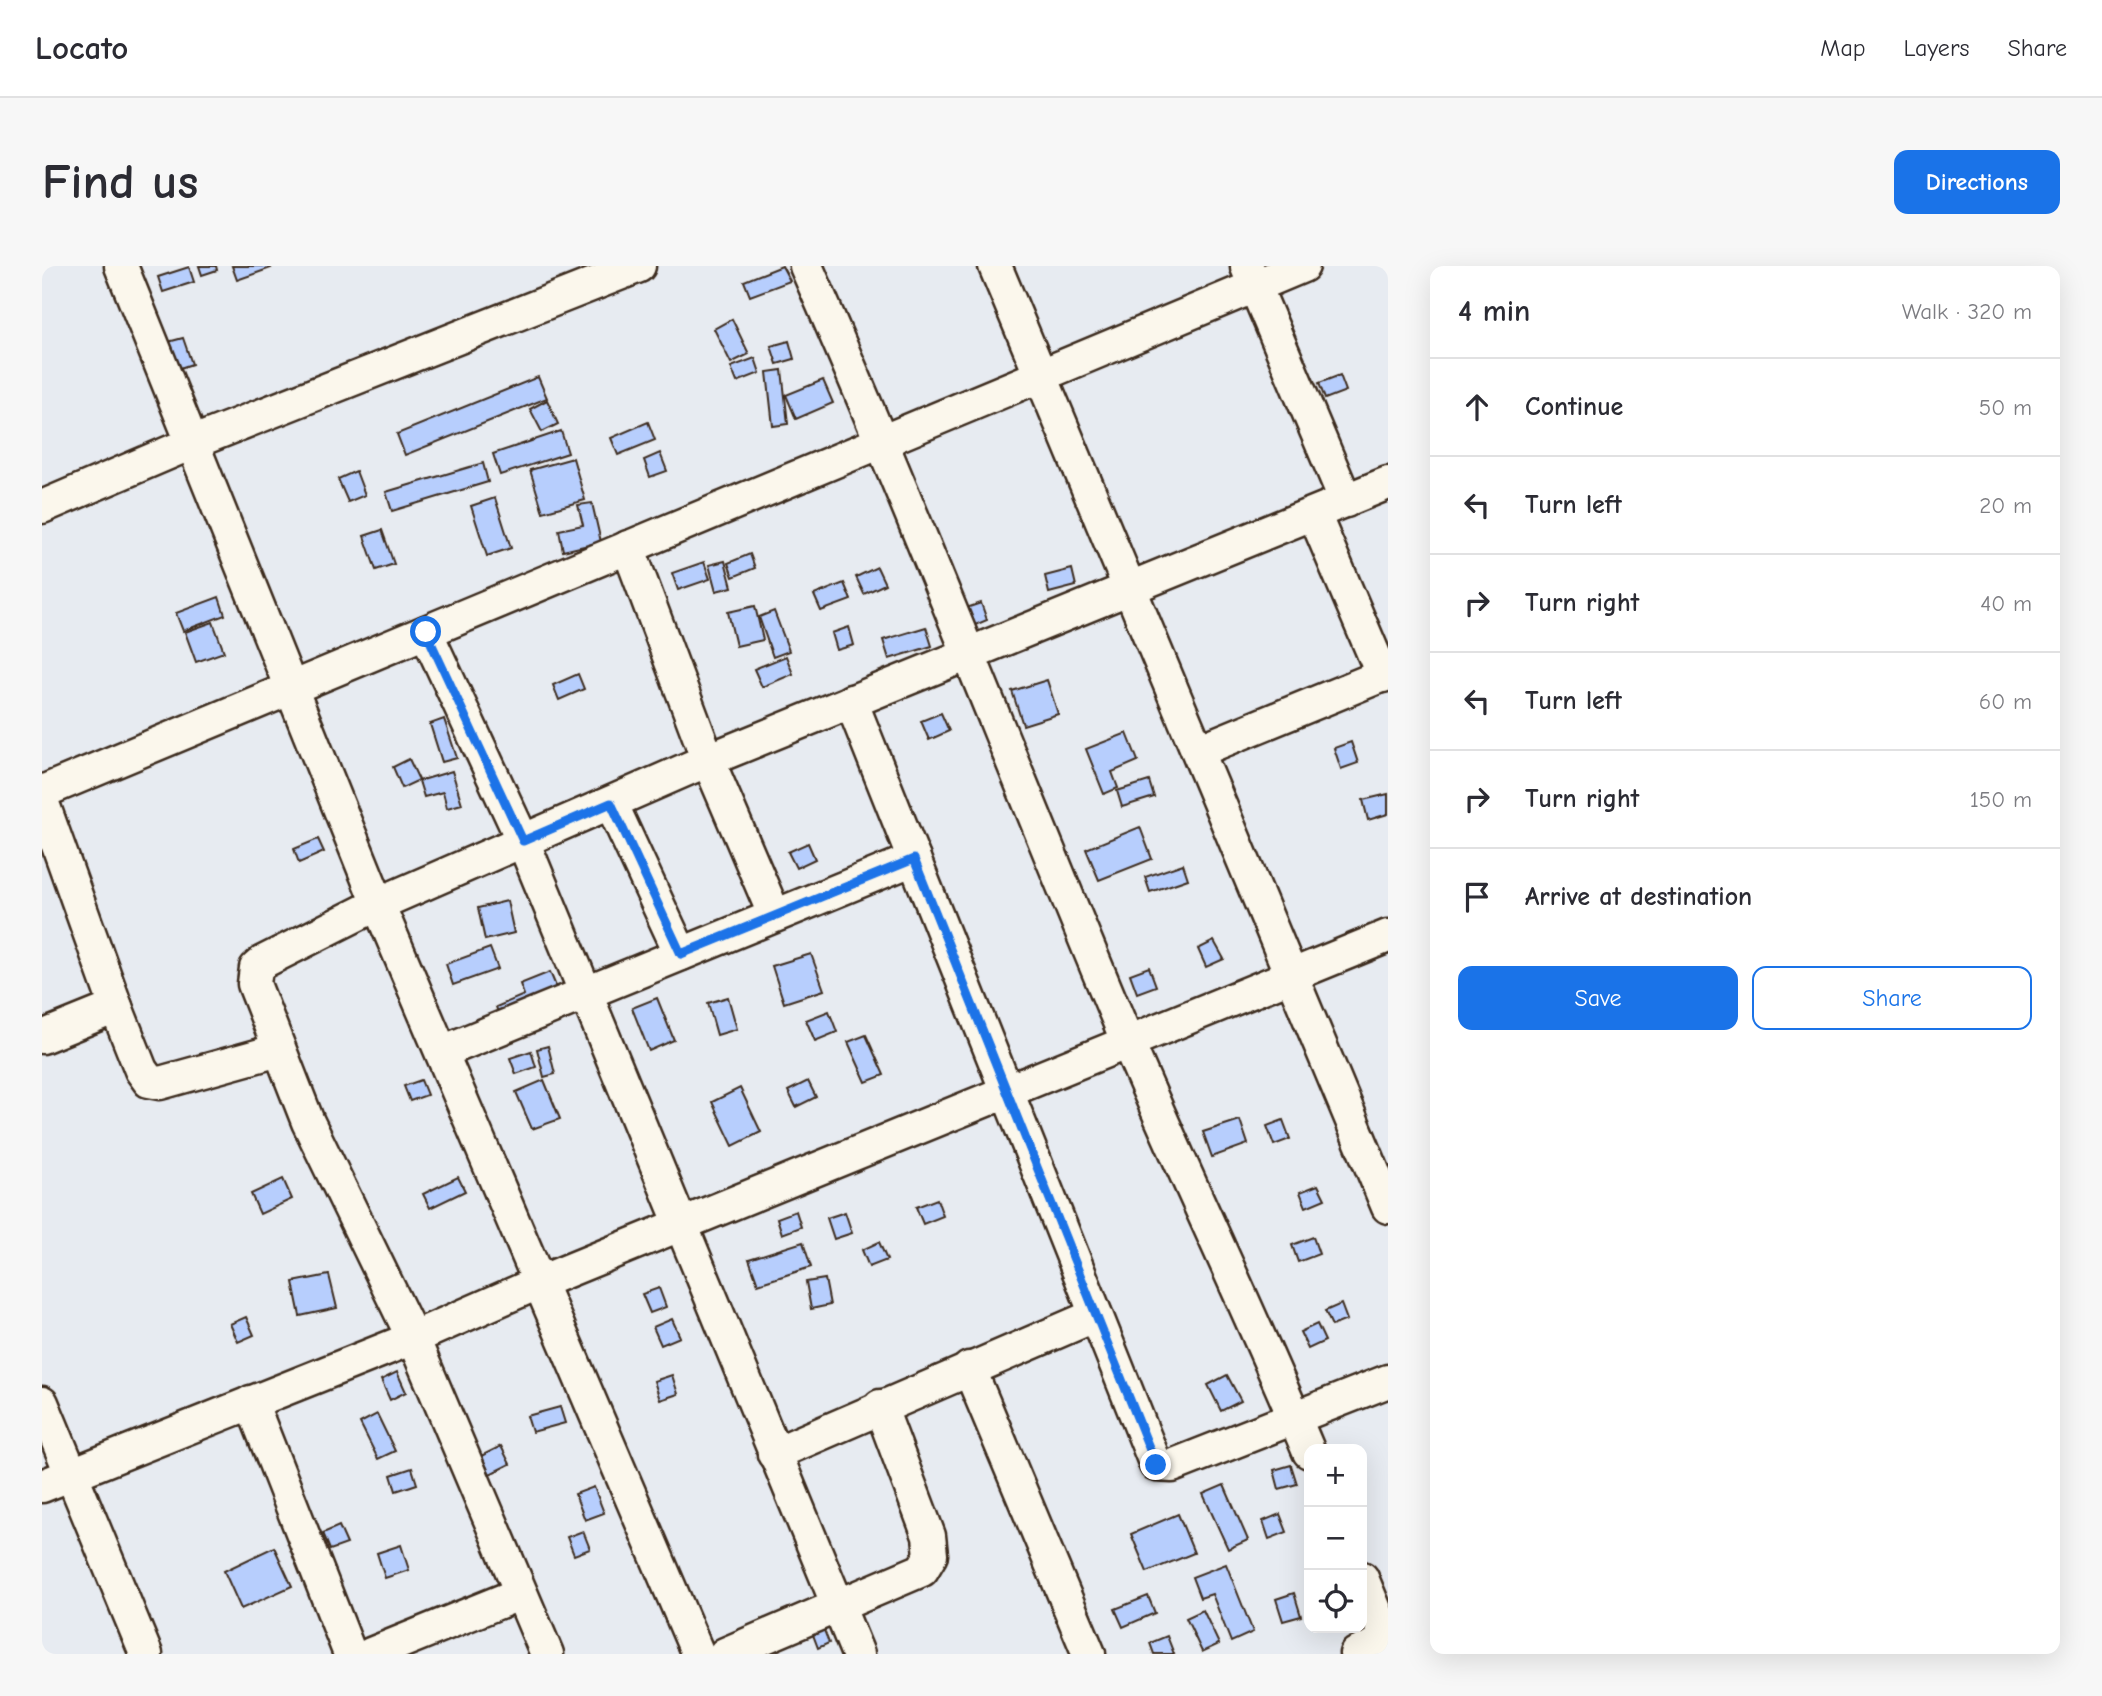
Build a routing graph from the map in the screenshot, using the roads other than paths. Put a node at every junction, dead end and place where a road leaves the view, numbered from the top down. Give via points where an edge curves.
1 (121, 266) edge
2 (639, 266) edge
3 (806, 266) edge
4 (995, 266) edge
5 (1303, 266) edge
6 (1251, 276) edge
7 (1041, 375) junction
8 (883, 441) junction
9 (194, 442) junction
10 (1388, 483) edge
11 (1346, 501) junction
12 (42, 507) edge
13 (1314, 514) junction
14 (628, 547) junction
15 (1129, 587) junction
16 (426, 632) junction
17 (967, 654) junction
18 (1385, 674) edge
19 (292, 688) junction
20 (851, 701) junction
21 (1198, 751) junction
22 (708, 760) junction
23 (42, 792) edge
24 (42, 801) edge
25 (611, 803) junction
26 (523, 841) junction
27 (914, 859) junction
28 (378, 904) junction
29 (774, 914) junction
30 (1388, 936) edge
31 (681, 954) junction
32 (1292, 977) junction
33 (588, 995) junction
34 (116, 1007) junction
35 (42, 1037) edge
36 (1128, 1042) junction
37 (279, 1050) junction
38 (442, 1052) junction
39 (1006, 1090) junction
40 (1388, 1207) edge
41 (684, 1225) junction
42 (540, 1282) junction
43 (1096, 1315) junction
44 (413, 1338) junction
45 (969, 1368) junction
46 (1388, 1381) edge
47 (251, 1402) junction
48 (42, 1403) edge
49 (880, 1406) junction
50 (1295, 1419) junction
51 (1306, 1444) edge
52 (774, 1454) junction
53 (71, 1473) junction
54 (42, 1486) edge
55 (1367, 1590) edge
56 (519, 1594) junction
57 (839, 1605) junction
58 (1388, 1640) edge
59 (389, 1650) edge
60 (146, 1654) edge
61 (349, 1654) edge
62 (547, 1654) edge
63 (698, 1654) edge
64 (725, 1654) edge
65 (858, 1654) edge
66 (1089, 1654) edge
67 (1356, 1654) edge

1 - 9 street
2 - 9 street
3 - 8 street
4 - 7 street
5 - 6 street
6 - 7 street
6 - 11 street
7 - 8 street
7 - 15 street
8 - 14 street
8 - 17 street
9 - 12 street
9 - 19 street
10 - 11 street
11 - 13 street
13 - 15 street
13 - 18 street
14 - 16 street
14 - 22 street
15 - 17 street
15 - 21 street
16 - 19 street
16 - 26 street
17 - 20 street
17 - 36 street
18 - 21 street
19 - 23 street
19 - 28 street
20 - 22 street
20 - 27 street
21 - 32 street
22 - 25 street
22 - 29 street
24 - 34 street
25 - 26 street
25 - 31 street
26 - 28 street
26 - 33 street
27 - 29 street
27 - 39 street
28 - 37 street via 257,968 254,985
28 - 38 street
29 - 31 street
30 - 32 street
31 - 33 street
32 - 36 street
32 - 40 street
33 - 38 street
33 - 41 street
34 - 35 street
34 - 37 street via 149,1081 160,1083
36 - 39 street
36 - 50 street
37 - 44 street via 308,1122
38 - 42 street
39 - 41 street
39 - 43 street
41 - 42 street
41 - 52 street
42 - 44 street
42 - 63 street
43 - 45 street
43 - 50 street via 1156,1465 1172,1466
44 - 47 street
44 - 56 street
45 - 49 street
45 - 66 street
46 - 50 street
47 - 53 street
47 - 61 street
48 - 53 street
49 - 52 street
49 - 57 street via 929,1536 931,1555 922,1570
50 - 51 street
52 - 57 street
53 - 54 street
53 - 60 street
55 - 58 street
56 - 59 street
56 - 62 street
57 - 64 street
57 - 65 street
58 - 67 street

